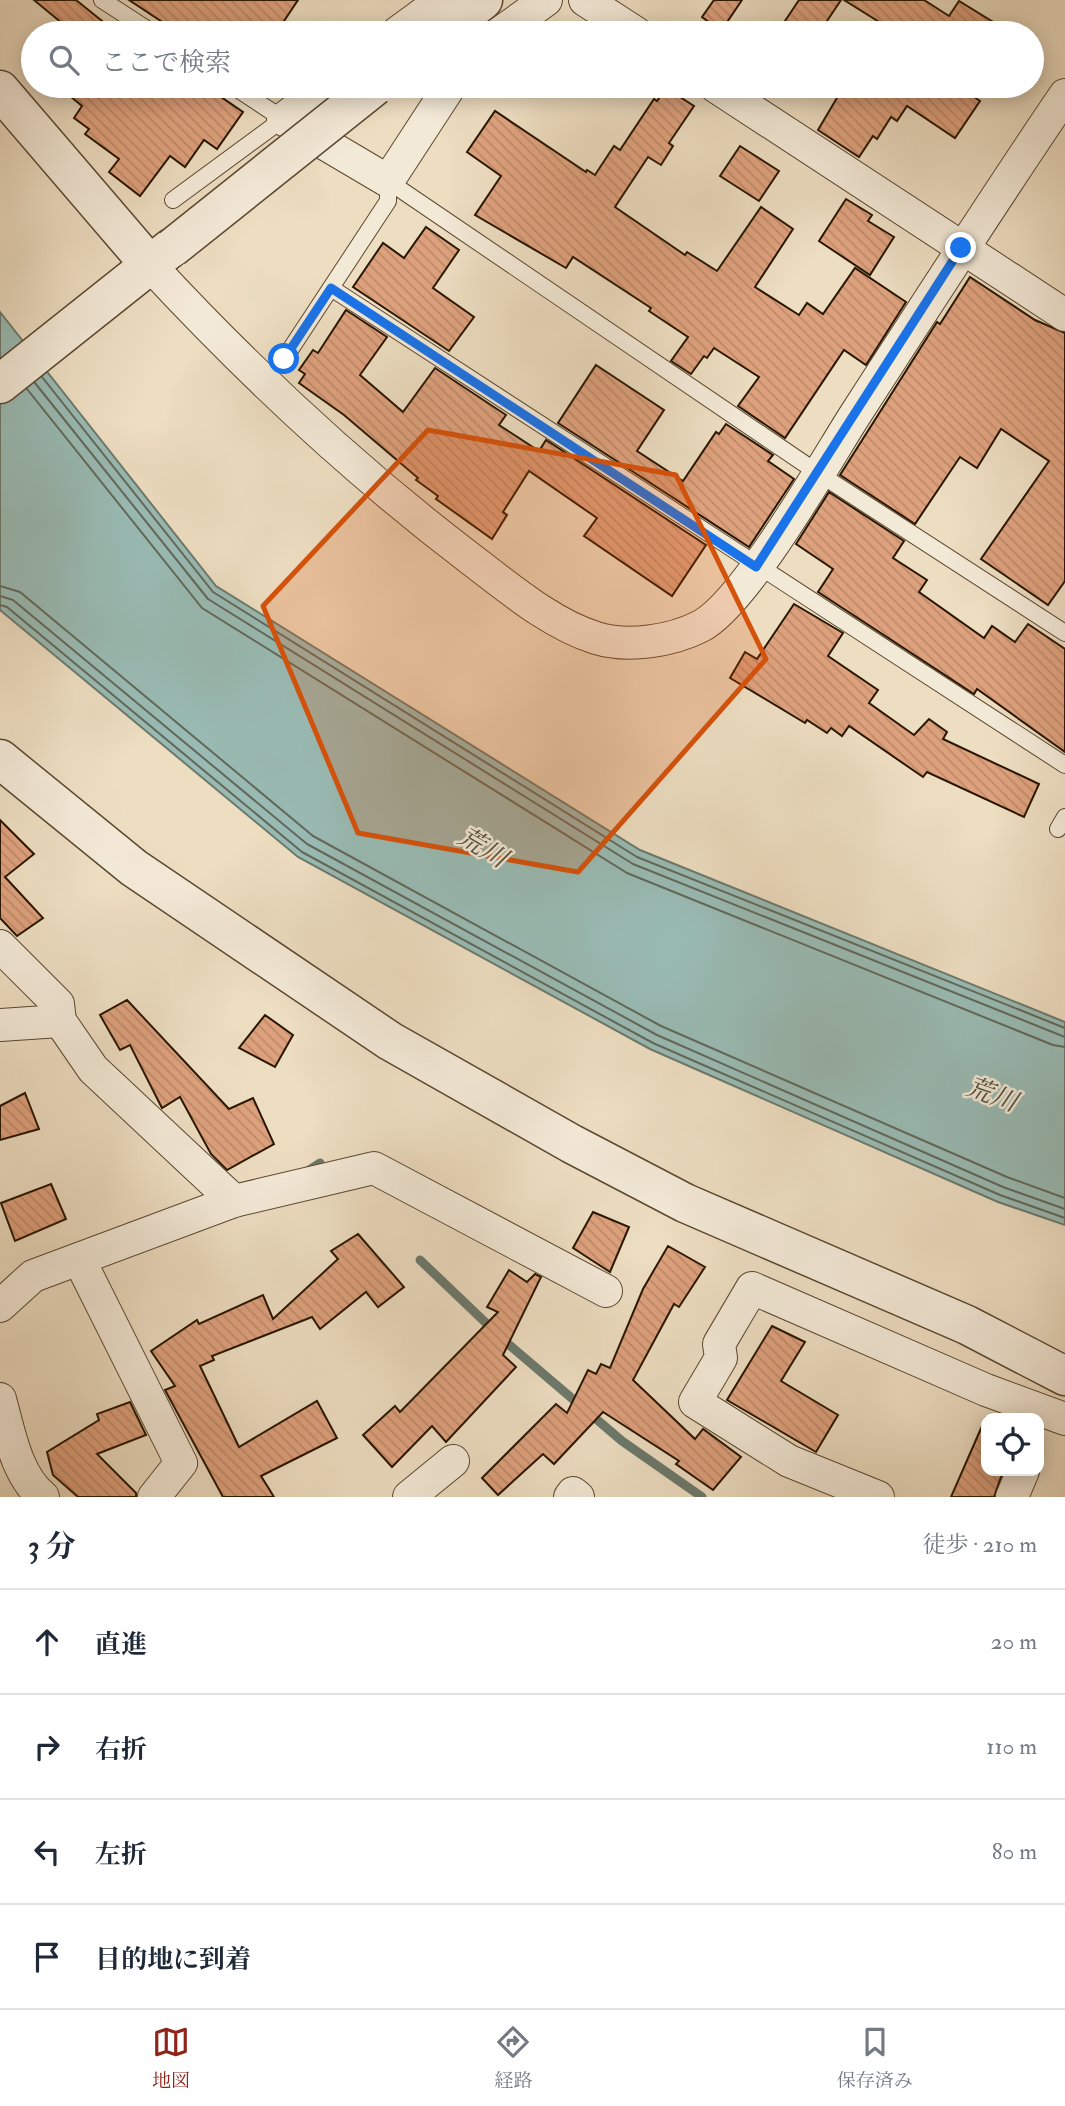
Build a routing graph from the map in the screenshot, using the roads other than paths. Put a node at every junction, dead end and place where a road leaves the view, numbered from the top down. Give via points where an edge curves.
1 (102, 0) edge
2 (442, 0) edge
3 (483, 0) edge
4 (546, 0) edge
5 (586, 0) edge
6 (134, 21) edge
7 (413, 21) edge
8 (456, 21) edge
9 (517, 21) edge
10 (618, 21) edge
11 (0, 90) edge
12 (1065, 95) edge
13 (251, 98) edge
14 (311, 98) edge
15 (360, 98) edge
16 (442, 98) edge
17 (733, 98) edge
18 (283, 119) junction
19 (388, 181) junction
20 (173, 201) dead end
21 (961, 248) junction
22 (151, 264) junction
23 (331, 288) junction
24 (1065, 315) edge
25 (284, 359) dead end
26 (0, 384) edge
27 (818, 473) junction
28 (756, 567) junction
29 (1065, 633) edge
30 (0, 759) edge
31 (1065, 765) edge
32 (0, 946) edge
33 (60, 1021) junction
34 (0, 1026) edge
35 (226, 1194) junction
36 (79, 1259) junction
37 (606, 1291) dead end
38 (0, 1306) edge
39 (1065, 1376) edge
40 (0, 1399) edge
41 (1050, 1420) edge
42 (453, 1461) dead end
43 (1021, 1476) edge
44 (43, 1497) edge
45 (153, 1497) edge
46 (409, 1497) edge
47 (570, 1497) edge
48 (578, 1497) edge
49 (878, 1497) edge
50 (1012, 1497) edge

1 - 6 lane
2 - 7 street
3 - 8 street
4 - 9 street
5 - 10 street
11 - 22 street
12 - 21 street
13 - 18 lane
14 - 18 street
15 - 22 street, bridge
16 - 19 street
17 - 21 street
18 - 19 street
18 - 20 lane
19 - 23 lane via 388,201
19 - 27 lane
21 - 24 street
21 - 27 street
22 - 26 street
22 - 28 street via 223,344 289,407 432,530 564,623 597,639 670,638 704,625
23 - 25 lane
23 - 28 lane
27 - 28 street
27 - 29 lane
28 - 31 lane
30 - 39 street via 134,868 390,1041 685,1203 967,1325
32 - 33 street via 58,1004
33 - 34 street
33 - 35 street via 93,1069
35 - 36 street
35 - 37 street via 374,1168
36 - 38 street via 33,1276
36 - 45 street via 181,1463
40 - 44 street via 21,1465 33,1489
41 - 49 street via 752,1288 719,1344 721,1358 695,1402 789,1461
42 - 46 street
43 - 50 street
47 - 48 street via 573,1493

